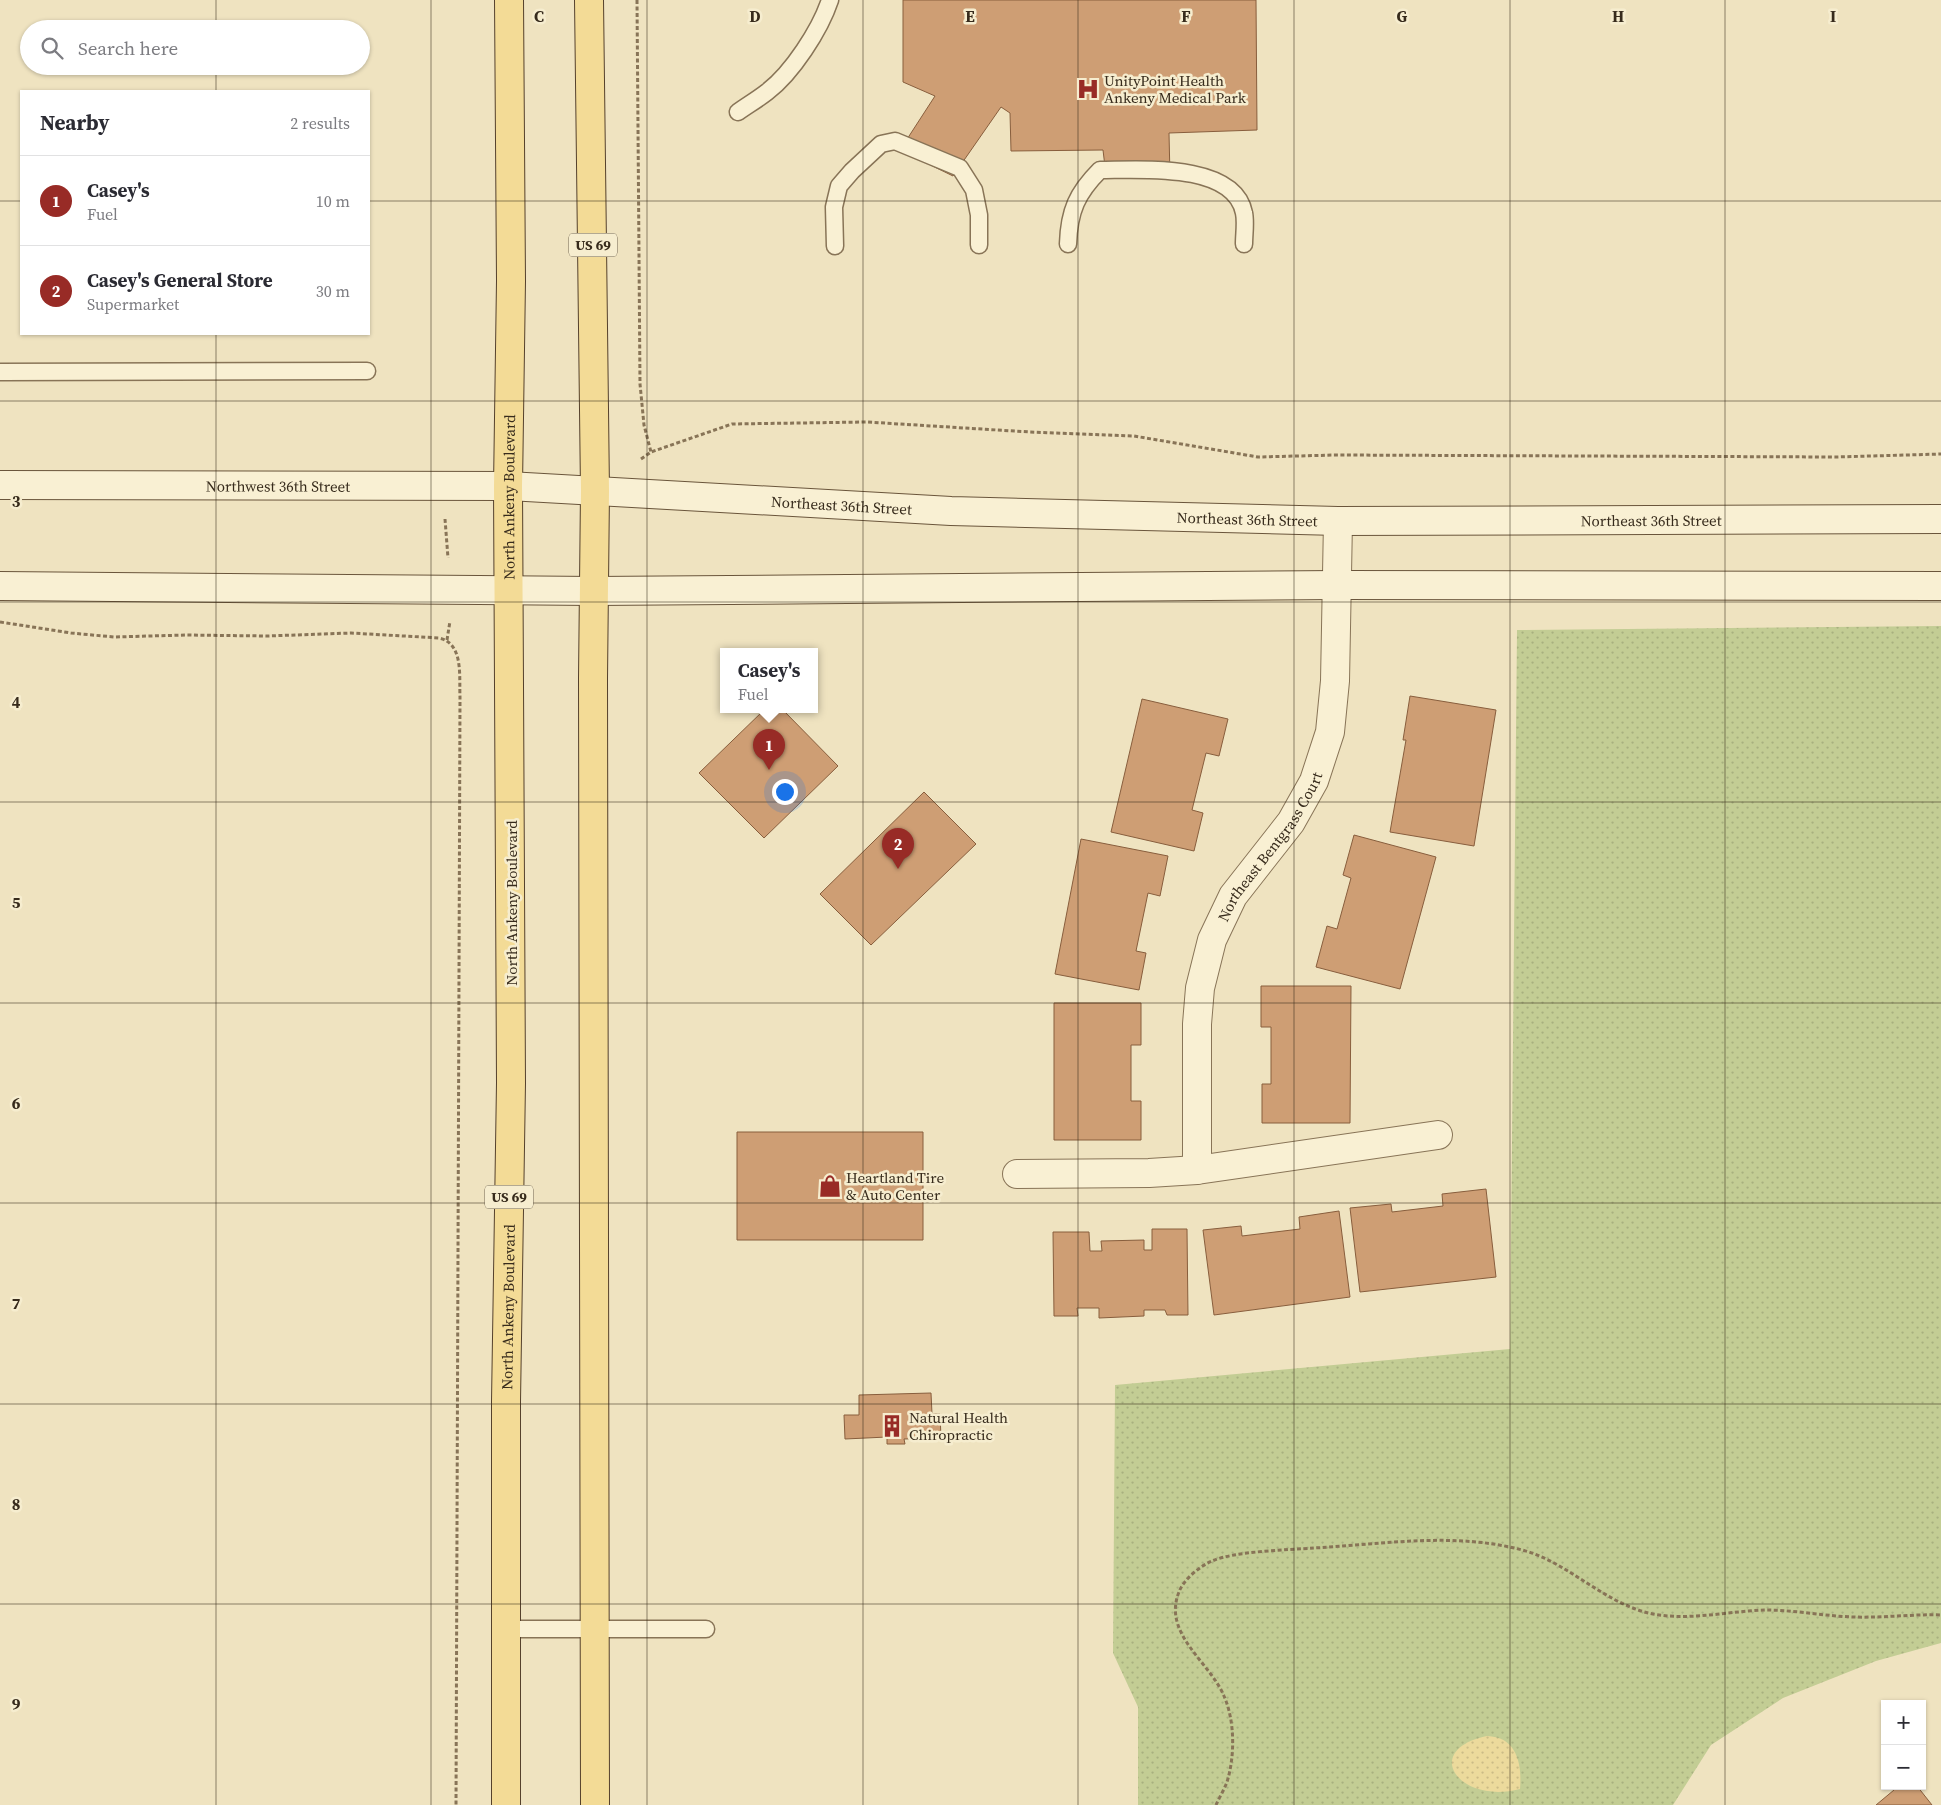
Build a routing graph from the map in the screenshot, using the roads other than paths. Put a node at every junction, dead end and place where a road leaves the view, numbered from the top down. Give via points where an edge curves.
1 (509, 0) edge
2 (589, 0) edge
3 (830, 0) edge
4 (738, 112) dead end
5 (1068, 244) dead end
6 (1244, 244) dead end
7 (979, 245) dead end
8 (835, 246) dead end
9 (367, 371) dead end
10 (0, 372) edge
11 (0, 485) edge
12 (508, 486) junction
13 (554, 488) joint
14 (595, 491) junction
15 (1941, 519) edge
16 (1338, 521) junction
17 (1338, 584) junction
18 (0, 586) edge
19 (1941, 586) edge
20 (510, 590) junction
21 (594, 591) junction
22 (1438, 1135) dead end
23 (1196, 1170) junction
24 (1017, 1174) dead end
25 (595, 1628) junction
26 (506, 1629) junction
27 (706, 1629) dead end
28 (506, 1805) edge
29 (595, 1805) edge

1 - 12 main road, North Ankeny Boulevard / US 69 via 511,280
2 - 14 main road, US 69
3 - 4 lane via 808,43 787,72 768,91
5 - 6 lane via 1068,227 1078,198 1085,184 1100,170 1167,170 1221,183 1235,195 1244,213
7 - 8 lane via 979,215 974,190 960,168 895,140 881,144 839,186 834,207
9 - 10 lane
11 - 12 main road, Northwest 36th Street
12 - 13 main road, Northwest 36th Street
12 - 20 main road, North Ankeny Boulevard / US 69
13 - 14 main road, Northeast 36th Street
14 - 16 main road, Northeast 36th Street via 951,511
14 - 21 main road, US 69
15 - 16 main road, Northeast 36th Street
16 - 17 main road, Northeast Bentgrass Court
17 - 19 main road
17 - 21 main road
17 - 23 main road, Northeast Bentgrass Court via 1330,732 1314,781 1291,822 1232,896 1212,940 1200,988
18 - 20 main road
20 - 21 main road
20 - 26 main road, North Ankeny Boulevard / US 69 via 511,1083
21 - 25 main road, US 69
22 - 23 main road
23 - 24 main road
25 - 26 lane
25 - 27 lane
25 - 29 main road, US 69
26 - 28 main road, North Ankeny Boulevard / US 69

